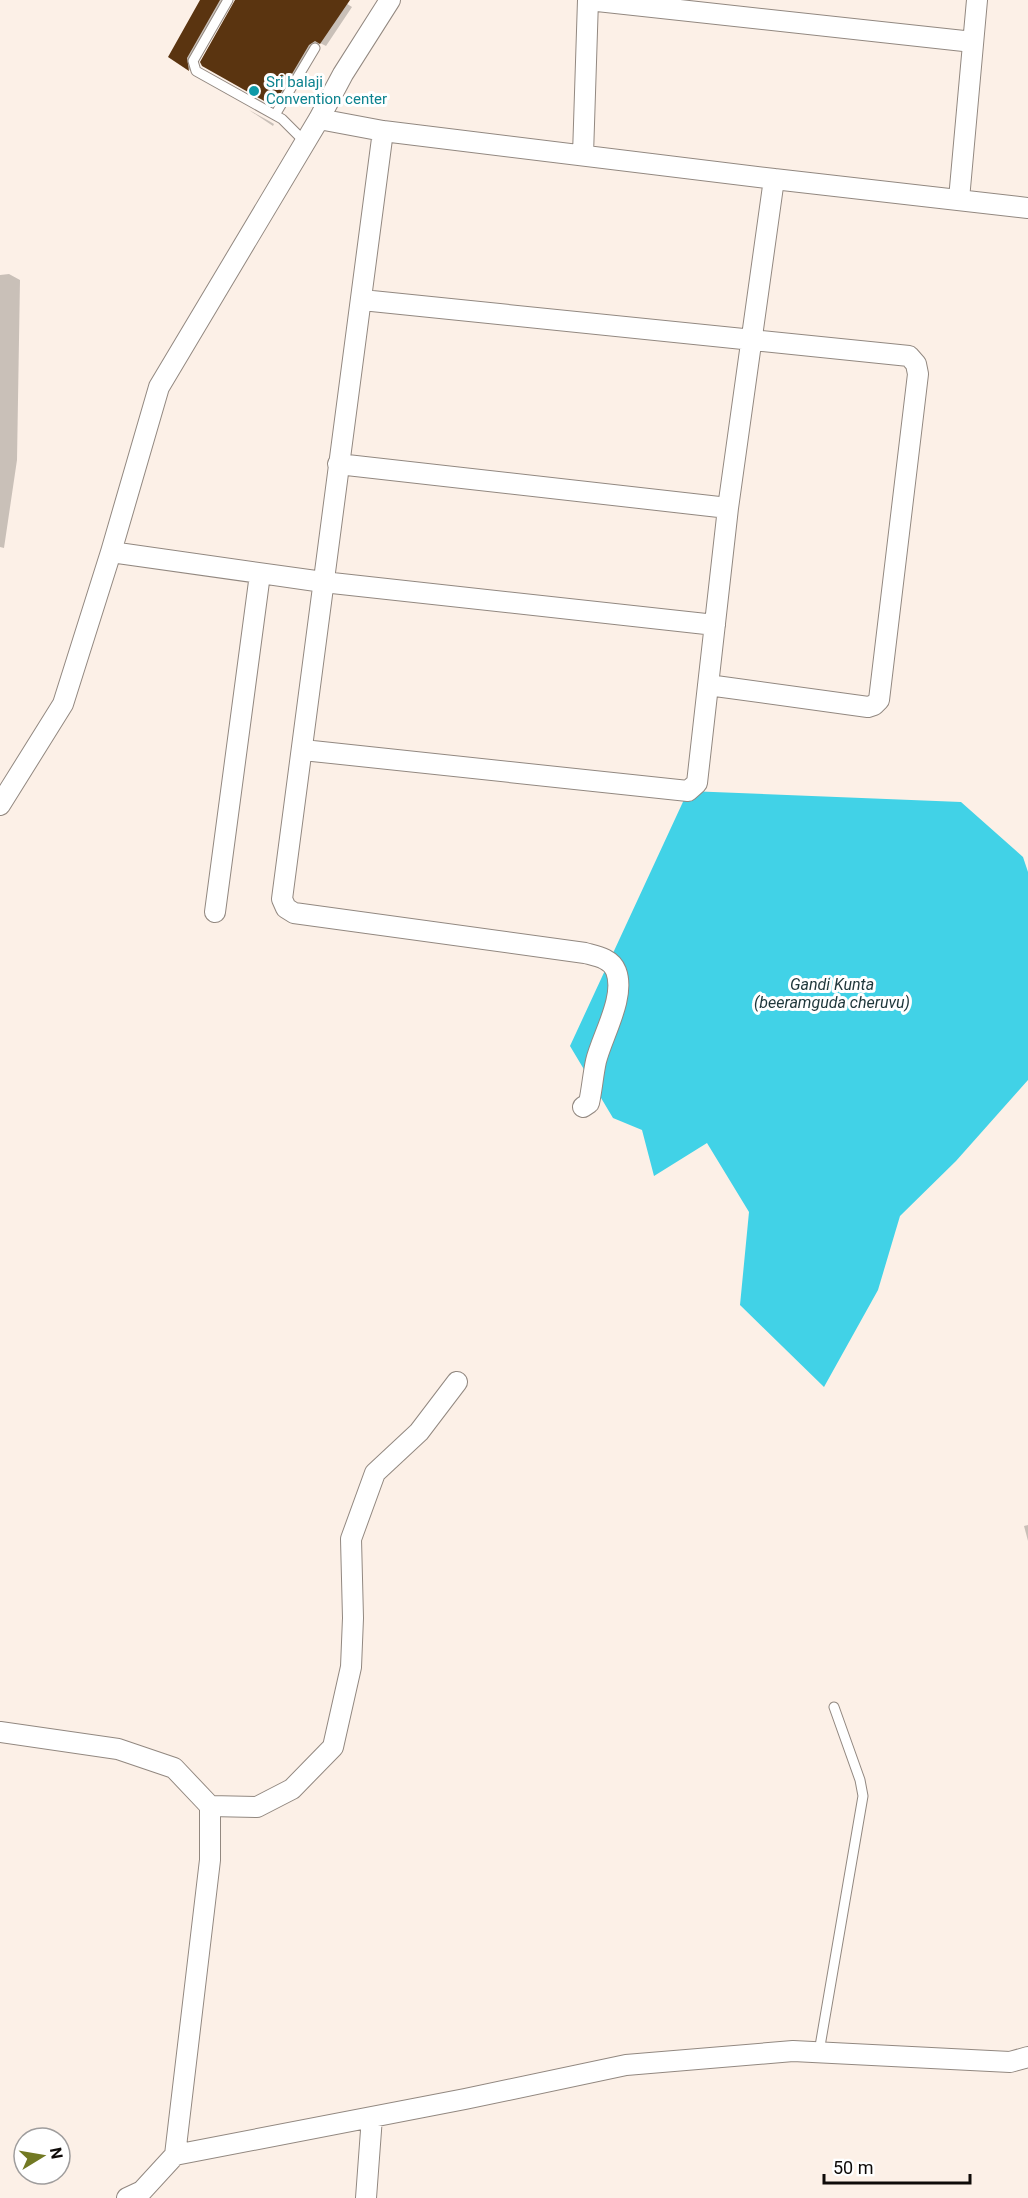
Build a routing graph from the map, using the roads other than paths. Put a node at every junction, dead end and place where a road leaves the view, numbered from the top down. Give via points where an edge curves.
1 (228, 0) edge
2 (390, 0) edge
3 (588, 0) edge
4 (977, 0) edge
5 (757, 9) edge
6 (973, 42) junction
7 (315, 48) dead end
8 (275, 115) junction
9 (319, 119) junction
10 (383, 130) junction
11 (305, 142) junction
12 (583, 155) junction
13 (774, 179) junction
14 (959, 199) junction
15 (1028, 208) edge
16 (362, 300) junction
17 (752, 341) junction
18 (338, 464) junction
19 (728, 508) junction
20 (111, 552) junction
21 (260, 574) junction
22 (323, 582) junction
23 (715, 625) junction
24 (708, 685) junction
25 (303, 750) junction
26 (0, 805) edge
27 (215, 912) dead end
28 (583, 1107) dead end
29 (457, 1382) dead end
30 (834, 1707) dead end
31 (0, 1732) edge
32 (210, 1806) junction
33 (819, 2052) junction
34 (1028, 2057) edge
35 (372, 2117) junction
36 (175, 2155) junction
37 (127, 2198) edge
38 (366, 2198) edge

1 - 8 lane via 193,61 196,71
2 - 9 street
3 - 5 street
3 - 12 street
4 - 6 street
5 - 6 street
6 - 14 street
7 - 8 lane
8 - 11 lane
9 - 10 street
9 - 11 street
10 - 12 street
10 - 16 street
11 - 20 street via 159,387
12 - 13 street
13 - 14 street
13 - 17 street
14 - 15 street
16 - 17 street
16 - 18 street
17 - 19 street
17 - 24 street via 909,356 916,364 918,375 879,700 868,707
18 - 19 street
18 - 22 street
19 - 23 street
20 - 21 street
20 - 26 street via 63,704
21 - 22 street
21 - 27 street
22 - 23 street
22 - 25 street
23 - 24 street
24 - 25 street via 697,783 688,791
25 - 28 street via 282,899 286,908 294,913 585,953 611,963 617,976 616,993 589,1103
29 - 32 street via 419,1432 375,1473 351,1539 351,1667 333,1747 292,1789 257,1807
30 - 33 lane via 863,1796
31 - 32 street via 118,1749 174,1768
32 - 36 street via 210,1860
33 - 34 street via 1010,2062
33 - 35 street via 626,2065
35 - 36 street
35 - 38 street
36 - 37 street via 142,2191

